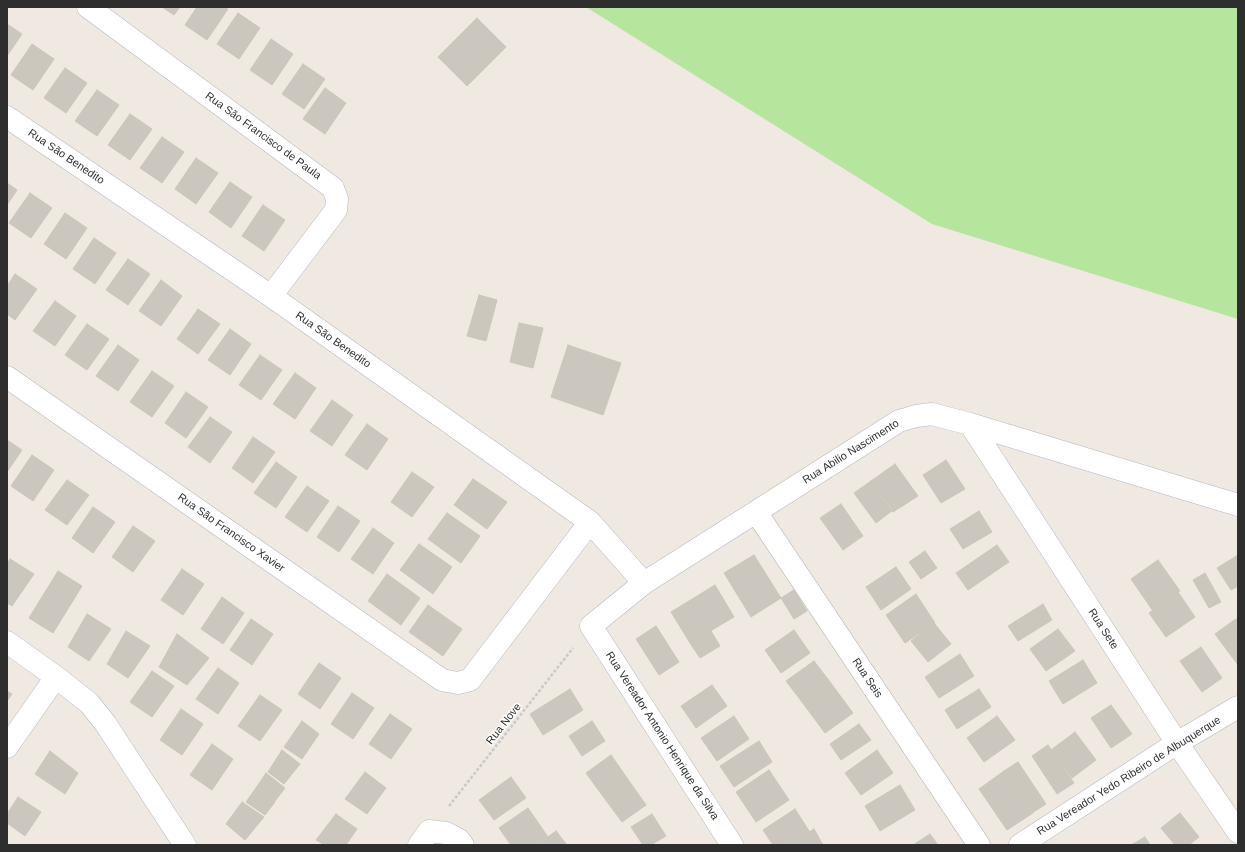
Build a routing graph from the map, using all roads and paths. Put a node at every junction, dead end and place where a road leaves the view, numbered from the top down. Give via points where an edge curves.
1 (88, 7) edge
2 (7, 117) edge
3 (271, 296) junction
4 (7, 377) edge
5 (970, 424) junction
6 (1238, 504) edge
7 (756, 512) junction
8 (590, 522) junction
9 (644, 583) junction
10 (591, 626) junction
11 (7, 642) edge
12 (56, 677) junction
13 (1238, 708) edge
14 (1177, 743) junction
15 (7, 748) edge
16 (1238, 832) edge
17 (424, 838) edge
18 (185, 845) edge
19 (463, 845) edge
20 (732, 845) edge
21 (979, 845) edge
22 (1020, 845) edge

1 - 3 street, Rua São Francisco de Paula via 333,188 337,199 336,210
2 - 3 street, Rua São Benedito
3 - 8 street, Rua São Benedito
4 - 8 street, Rua São Francisco Xavier via 442,680 458,683 470,680
5 - 6 street, Rua Abilio Nascimento
5 - 7 street, Rua Abilio Nascimento via 932,414 899,421
5 - 14 street, Rua Sete
7 - 9 street, Rua Abilio Nascimento
7 - 21 street, Rua Seis
8 - 9 street, Rua São Benedito
9 - 10 street, Rua Abilio Nascimento
10 - 17 path, Rua Nove
10 - 20 street, Rua Vereador Antonio Henrique da Silva
11 - 12 street
12 - 15 street
12 - 18 street via 89,703 105,723
13 - 14 street, Rua Vereador Yedo Ribeiro de Albuquerque
14 - 16 street, Rua Sete
14 - 22 street, Rua Vereador Yedo Ribeiro de Albuquerque
17 - 19 street via 446,833 460,840

